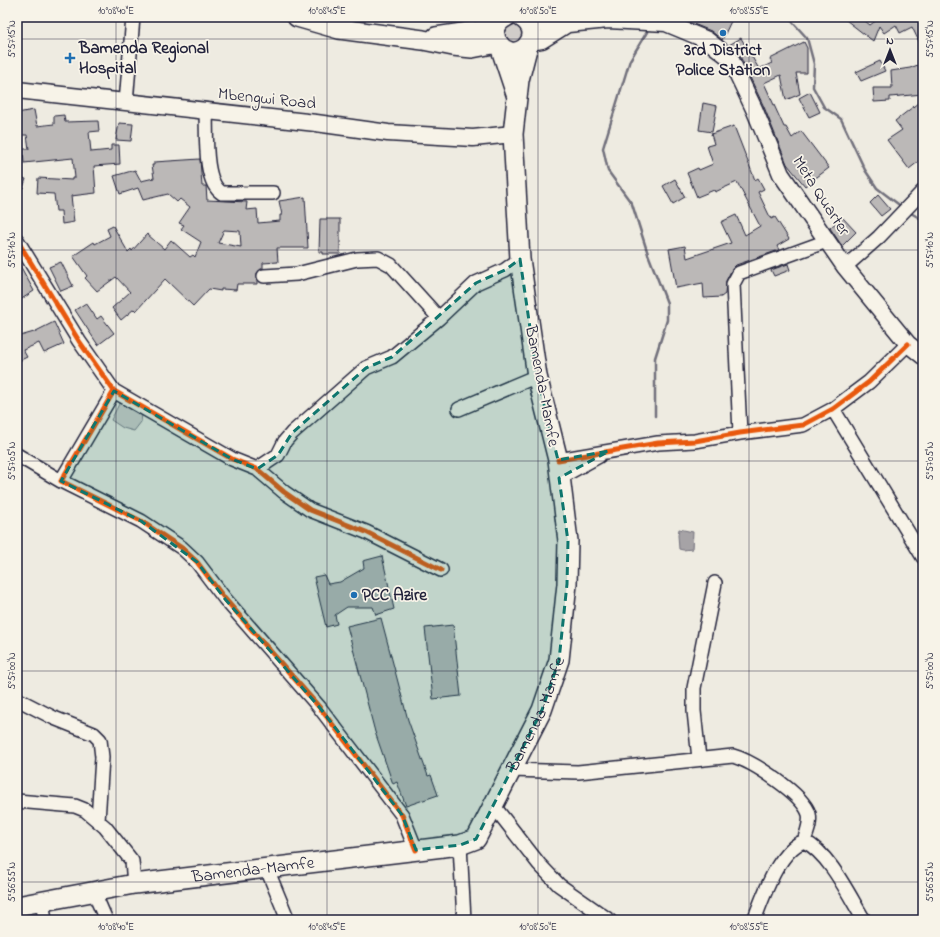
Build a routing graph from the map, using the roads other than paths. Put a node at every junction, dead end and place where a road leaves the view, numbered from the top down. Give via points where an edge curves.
1 (133, 17) edge
2 (297, 17) edge
3 (525, 19) edge
4 (569, 23) junction
5 (502, 28) edge
6 (529, 43) junction
7 (17, 90) edge
8 (516, 95) junction
9 (126, 103) junction
10 (206, 111) junction
11 (513, 134) junction
12 (923, 191) edge
13 (274, 193) dead end
14 (17, 240) edge
15 (827, 241) junction
16 (520, 259) junction
17 (845, 267) junction
18 (264, 276) dead end
19 (438, 318) junction
20 (908, 344) junction
21 (923, 356) edge
22 (537, 376) junction
23 (114, 391) junction
24 (833, 409) junction
25 (459, 410) dead end
26 (740, 433) junction
27 (609, 451) junction
28 (17, 455) edge
29 (257, 469) junction
30 (558, 469) junction
31 (61, 481) junction
32 (923, 557) edge
33 (440, 570) dead end
34 (715, 584) dead end
35 (17, 699) edge
36 (700, 759) junction
37 (511, 770) junction
38 (17, 801) edge
39 (495, 807) junction
40 (98, 821) junction
41 (804, 841) junction
42 (460, 845) junction
43 (416, 850) junction
44 (267, 869) junction
45 (134, 884) junction
46 (93, 890) junction
47 (42, 900) junction
48 (17, 906) edge
49 (45, 920) edge
50 (106, 920) edge
51 (288, 920) edge
52 (464, 920) edge
53 (610, 920) edge
54 (754, 920) edge
55 (864, 920) edge

1 - 9 street
2 - 5 highway via 339,29 423,40
3 - 4 main road
3 - 6 highway, Bamenda-Mamfe via 532,32
4 - 6 main road via 542,40
4 - 15 main road, Meta Quarter via 608,20 666,23 707,40 730,58 781,174
5 - 6 highway via 511,52 518,52
5 - 8 highway, Bamenda-Mamfe
6 - 8 highway, Bamenda-Mamfe
7 - 9 main road, Mbengwi Road
8 - 11 highway, Bamenda-Mamfe
9 - 10 main road, Mbengwi Road
10 - 11 main road, Mbengwi Road via 388,133 473,138
10 - 13 street via 209,170 217,190 222,194
11 - 16 highway, Bamenda-Mamfe
12 - 17 street via 879,237
14 - 23 street via 79,341
15 - 17 main road, Meta Quarter
15 - 26 street via 739,273 733,284
16 - 19 street via 505,270 476,283
16 - 22 highway, Bamenda-Mamfe
17 - 20 main road, Meta Quarter
18 - 19 street via 297,274 357,259 378,258 390,265
19 - 29 street via 392,356 366,368 292,433 278,455
20 - 21 main road, Meta Quarter
20 - 24 street via 869,382
22 - 25 street
22 - 30 highway, Bamenda-Mamfe
23 - 29 street via 232,459
23 - 31 street
24 - 26 street via 803,425
24 - 32 street
26 - 27 street
27 - 30 street
27 - 30 street
28 - 31 street
29 - 33 street via 310,510 366,532
30 - 37 highway, Bamenda-Mamfe via 568,541 567,584 559,660 542,710
31 - 43 street via 141,521 168,538 197,562 225,599 320,708 402,815
34 - 36 street via 694,688
35 - 40 street via 94,734 100,740 102,757
36 - 37 street via 578,772
36 - 41 street via 733,756 744,759 796,795 809,815 810,821
37 - 39 highway, Bamenda-Mamfe
38 - 40 street via 75,806 85,810
39 - 42 highway, Bamenda-Mamfe via 476,840
39 - 53 street via 539,864 559,885
40 - 45 street via 132,861
41 - 54 street via 796,844 782,859
41 - 55 street via 814,846 837,875
42 - 43 highway, Bamenda-Mamfe
42 - 52 street
43 - 44 highway, Bamenda-Mamfe
44 - 45 highway, Bamenda-Mamfe
44 - 51 street
45 - 46 highway, Bamenda-Mamfe
46 - 47 highway, Bamenda-Mamfe
46 - 50 street
47 - 48 highway, Bamenda-Mamfe
47 - 49 street

